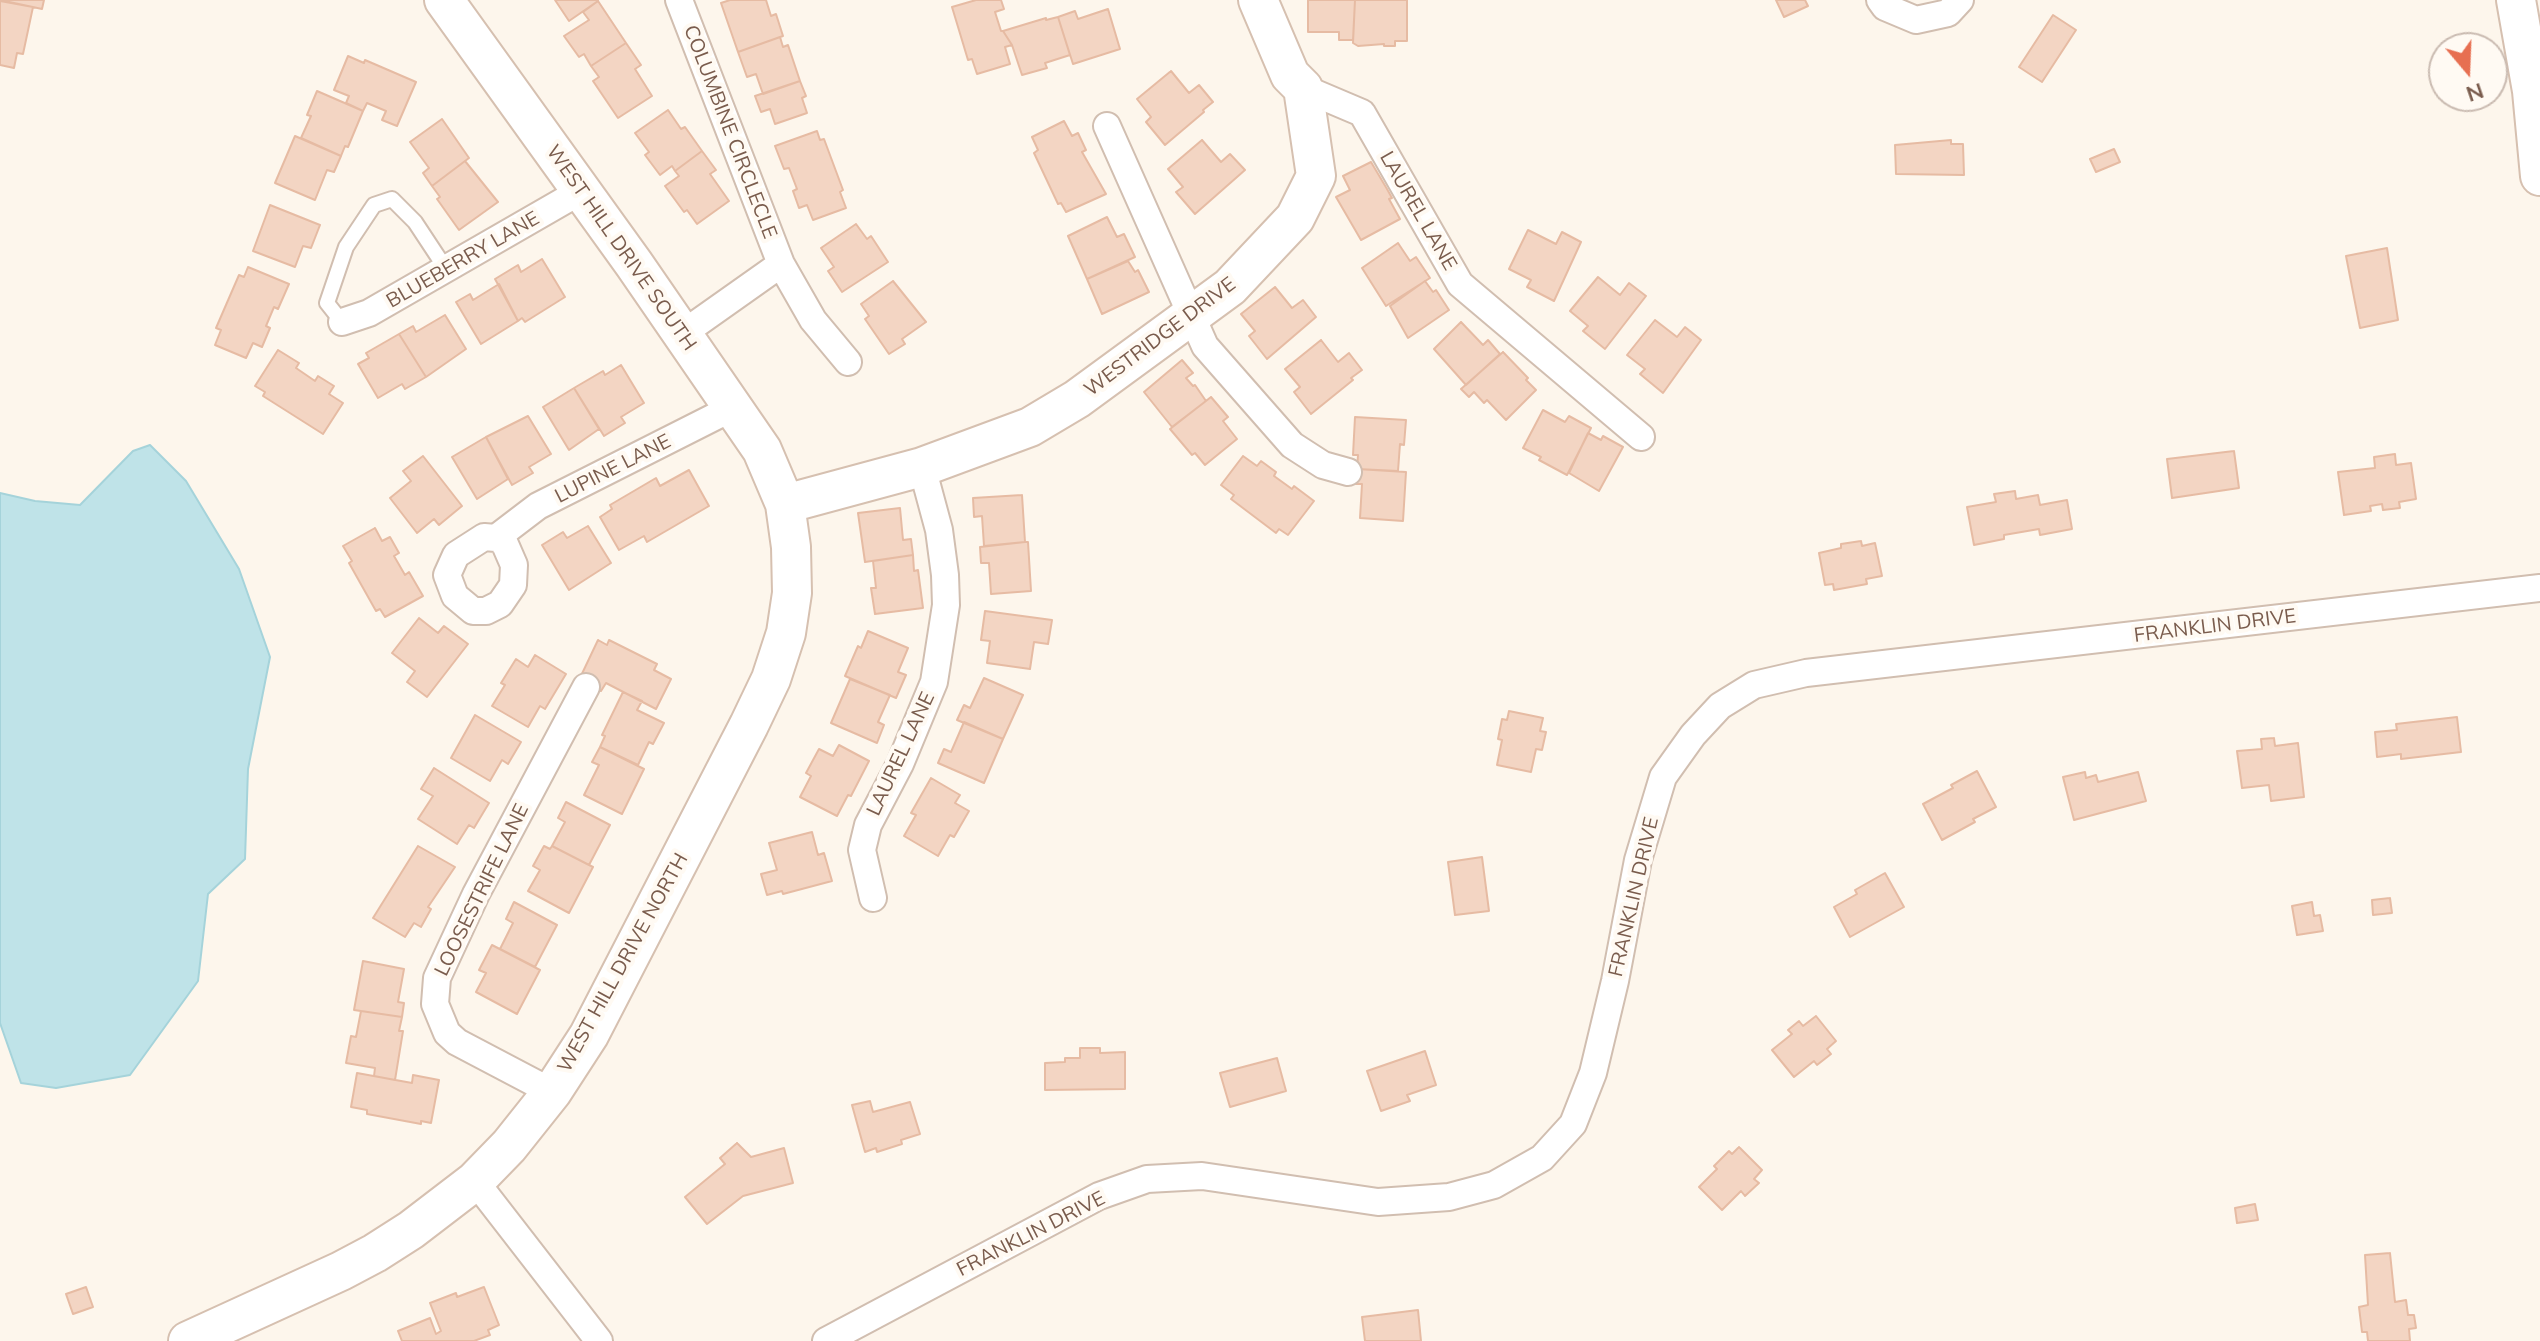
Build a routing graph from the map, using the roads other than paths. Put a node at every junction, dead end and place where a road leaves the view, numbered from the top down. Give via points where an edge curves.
1 (444, 0) edge
2 (679, 0) edge
3 (1258, 0) edge
4 (1880, 0) edge
5 (2516, 0) edge
6 (1954, 6) edge
7 (1303, 88) junction
8 (2536, 88) edge
9 (1107, 126) dead end
10 (2540, 176) edge
11 (581, 191) junction
12 (781, 264) junction
13 (446, 269) junction
14 (1190, 315) junction
15 (342, 322) joint
16 (682, 334) junction
17 (848, 362) dead end
18 (734, 407) junction
19 (1641, 437) dead end
20 (922, 467) junction
21 (1348, 472) dead end
22 (785, 504) junction
23 (496, 538) dead end
24 (2540, 588) edge
25 (586, 687) dead end
26 (873, 898) dead end
27 (552, 1092) junction
28 (475, 1181) junction
29 (188, 1341) edge
30 (599, 1341) edge
31 (826, 1341) edge

1 - 11 street, WEST HILL DRIVE SOUTH
2 - 12 street, COLUMBINE CIRCLECLE
3 - 7 street, WESTRIDGE DRIVE via 1290,75
4 - 6 street via 1916,20
5 - 8 street
7 - 14 street, WESTRIDGE DRIVE via 1316,176 1295,218 1230,287
7 - 19 street, LAUREL LANE via 1362,113 1460,284
8 - 10 street
9 - 14 street
11 - 13 street, BLUEBERRY LANE
11 - 16 street, WEST HILL DRIVE SOUTH
12 - 16 street, COLUMBINE CIRCLECLE
12 - 17 street, COLUMBINE CIRCLECLE via 813,320
13 - 15 street, BLUEBERRY LANE via 360,318
13 - 15 lane via 415,222 392,199 374,205 346,247 327,303
14 - 20 street, WESTRIDGE DRIVE via 1077,399 1030,427
14 - 21 street via 1205,346 1292,445 1323,465
16 - 18 street, WEST HILL DRIVE SOUTH
18 - 22 street, WEST HILL DRIVE SOUTH via 762,450
18 - 23 street, LUPINE LANE via 538,506
20 - 22 street, WESTRIDGE DRIVE
20 - 26 street, LAUREL LANE via 939,530 946,605 934,682 868,825 862,850
22 - 27 street, WEST HILL DRIVE NORTH via 792,593 771,679 589,1035
24 - 31 street, FRANKLIN DRIVE via 1806,673 1754,685 1720,706 1663,777 1638,860 1593,1073 1573,1124 1542,1158 1494,1185 1449,1197 1378,1202 1202,1176 1147,1179 1099,1196
25 - 27 street, LOOSESTRIFE LANE via 437,978 435,1004 447,1033
27 - 28 street, WEST HILL DRIVE NORTH
28 - 29 street, WEST HILL DRIVE NORTH via 375,1253
28 - 30 street

